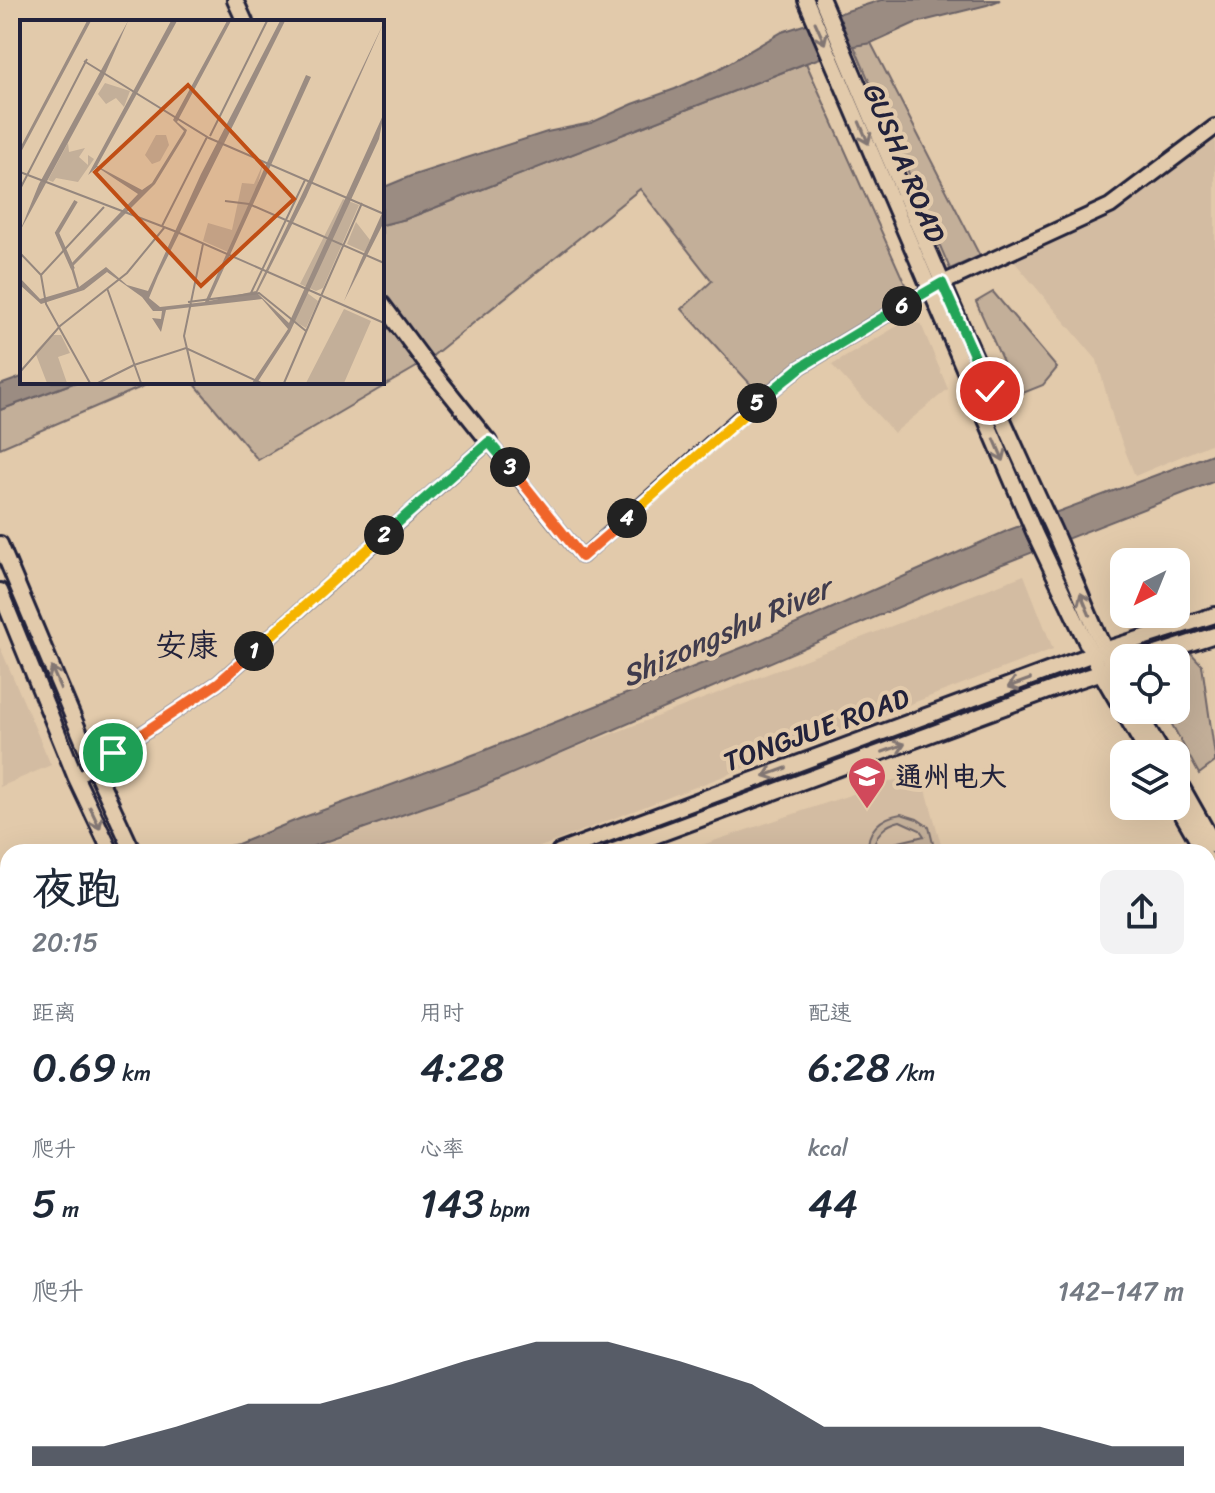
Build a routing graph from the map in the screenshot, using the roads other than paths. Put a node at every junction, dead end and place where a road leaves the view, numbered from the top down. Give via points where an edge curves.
1 (235, 0) edge
2 (812, 1) edge
3 (244, 20) edge
4 (1215, 127) edge
5 (936, 286) junction
6 (384, 307) edge
7 (489, 442) junction
8 (0, 544) edge
9 (0, 591) edge
10 (1215, 615) edge
11 (1215, 635) edge
12 (1187, 644) edge
13 (1098, 652) junction
14 (1110, 666) edge
15 (1110, 670) edge
16 (94, 767) junction
17 (76, 778) junction
18 (1190, 802) edge
19 (1186, 820) edge
20 (107, 844) edge
21 (129, 844) edge
22 (581, 844) edge
23 (633, 844) edge
24 (1199, 844) edge
25 (1214, 844) edge

1 - 3 main road
2 - 5 main road, GUSHA ROAD
4 - 5 main road via 1110,206
5 - 7 street via 801,367 582,557
13 -> 5 main road, GUSHA ROAD via 1065,559
5 -> 13 main road, GUSHA ROAD via 1022,503
6 - 7 main road
7 - 16 street via 218,683
16 -> 8 main road
9 - 17 main road
10 - 13 main road, TONGJUE ROAD
11 - 12 main road
13 - 14 main road
13 -> 22 main road, TONGJUE ROAD
23 -> 15 main road, TONGJUE ROAD
16 - 17 street
16 - 21 main road
17 -> 20 main road
18 - 25 main road
19 - 24 main road

